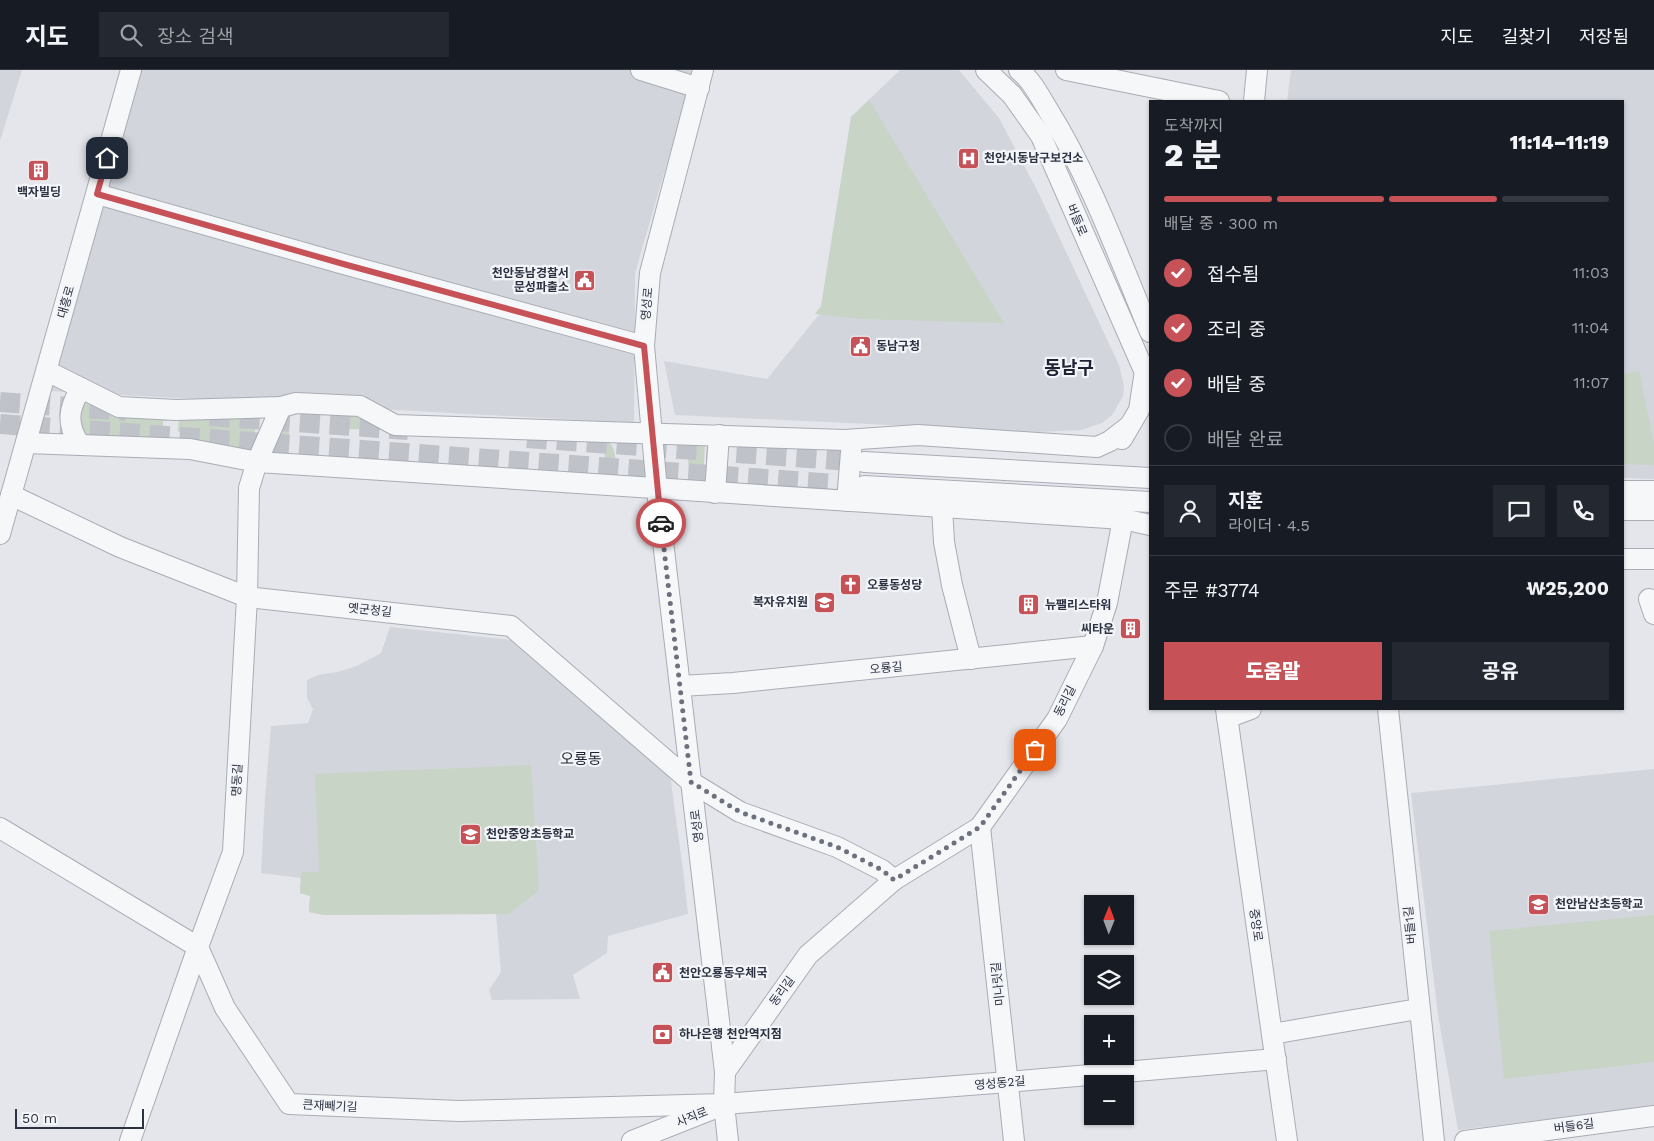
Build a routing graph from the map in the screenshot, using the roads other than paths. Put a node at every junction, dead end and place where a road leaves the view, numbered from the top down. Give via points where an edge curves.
1 (131, 70) edge
2 (641, 70) edge
3 (986, 70) edge
4 (1019, 70) edge
5 (1066, 70) edge
6 (1257, 70) edge
7 (701, 79) edge
8 (1214, 100) edge
9 (1254, 100) edge
10 (97, 194) junction
11 (1149, 330) edge
12 (644, 346) junction
13 (47, 371) junction
14 (1147, 377) edge
15 (81, 388) junction
16 (280, 407) junction
17 (1128, 427) junction
18 (652, 433) junction
19 (719, 435) junction
20 (848, 440) junction
21 (26, 443) junction
22 (80, 445) junction
23 (257, 462) junction
24 (864, 462) tunnel mouth
25 (1033, 470) junction
26 (1149, 478) edge
27 (864, 486) tunnel mouth
28 (657, 490) junction
29 (1624, 491) edge
30 (1654, 491) edge
31 (715, 493) junction
32 (11, 495) junction
33 (844, 501) junction
34 (1149, 502) edge
35 (942, 507) junction
36 (1624, 510) edge
37 (1654, 510) edge
38 (1123, 519) junction
39 (1149, 525) edge
40 (0, 534) edge
41 (1624, 559) edge
42 (1654, 559) edge
43 (247, 597) junction
44 (1092, 646) junction
45 (972, 659) junction
46 (680, 686) junction
47 (1246, 710) edge
48 (1388, 710) edge
49 (1226, 714) edge
50 (691, 782) junction
51 (980, 827) junction
52 (0, 828) edge
53 (894, 880) junction
54 (198, 947) junction
55 (1418, 1009) junction
56 (1272, 1034) junction
57 (1276, 1059) junction
58 (725, 1072) junction
59 (1008, 1082) junction
60 (724, 1104) junction
61 (1654, 1116) edge
62 (130, 1141) edge
63 (632, 1141) edge
64 (728, 1141) edge
65 (1014, 1141) edge
66 (1287, 1141) edge
67 (1434, 1141) edge
68 (1465, 1141) edge

1 - 10 street, 대흥로
2 - 7 street
3 - 14 street, 버들로 via 1012,95 1041,136
4 - 11 street, 버들로 via 1029,78 1062,132
5 - 8 street
6 - 9 street
7 - 12 street, 영성로 via 650,273
10 - 12 street
10 - 13 street, 대흥로
12 - 18 street, 영성로
13 - 15 street
13 - 21 street, 대흥로
14 - 17 street via 1139,410
15 - 16 street via 119,407 176,410
15 - 22 street via 70,413 73,435
16 - 18 street via 296,402 360,406 395,425
16 - 23 street, 명동길
17 - 20 street via 1097,447 918,435
17 - 25 street via 1120,444 1100,457
18 - 19 street
18 - 28 street, 영성로
19 - 20 street
19 - 31 street
20 - 33 street
21 - 22 street
21 - 32 street, 대흥로
22 - 23 street via 190,449
23 - 28 street
23 - 43 street, 명동길 via 250,488
24 - 25 street
25 - 26 street
27 - 34 street
28 - 31 street
28 - 46 street, 영성로
29 - 30 street
31 - 33 street
32 - 40 street, 대흥로
32 - 43 street, 옛군청길 via 120,546
33 - 35 street
35 - 38 street
35 - 45 street via 952,585
36 - 37 street
38 - 39 street
38 - 44 street, 동리길 via 1107,604
41 - 42 street
43 - 50 street, 옛군청길 via 512,626
43 - 54 street, 명동길 via 234,852
44 - 45 street, 오룡길
44 - 51 street, 동리길 via 1057,719
45 - 46 street, 오룡길
46 - 50 street, 영성로
47 - 49 street
48 - 55 street, 버들1길
49 - 56 street, 중앙로
50 - 53 street via 740,812 837,847 882,870
50 - 58 street, 영성로
51 - 53 street, 동리길
51 - 59 street, 미나릿길
52 - 54 street
53 - 58 street, 동리길 via 808,955
54 - 60 street, 큰재빼기길 via 225,1008 289,1104 459,1111
54 - 62 street, 명동길
55 - 56 street
55 - 67 street, 버들1길
56 - 57 street, 중앙로
57 - 59 street, 영성동2길
57 - 66 street, 중앙로
58 - 60 street, 영성로
59 - 60 street, 영성동2길
59 - 65 street, 미나릿길
60 - 63 street, 사직로
60 - 64 street, 영성로
61 - 68 street, 버들6길

